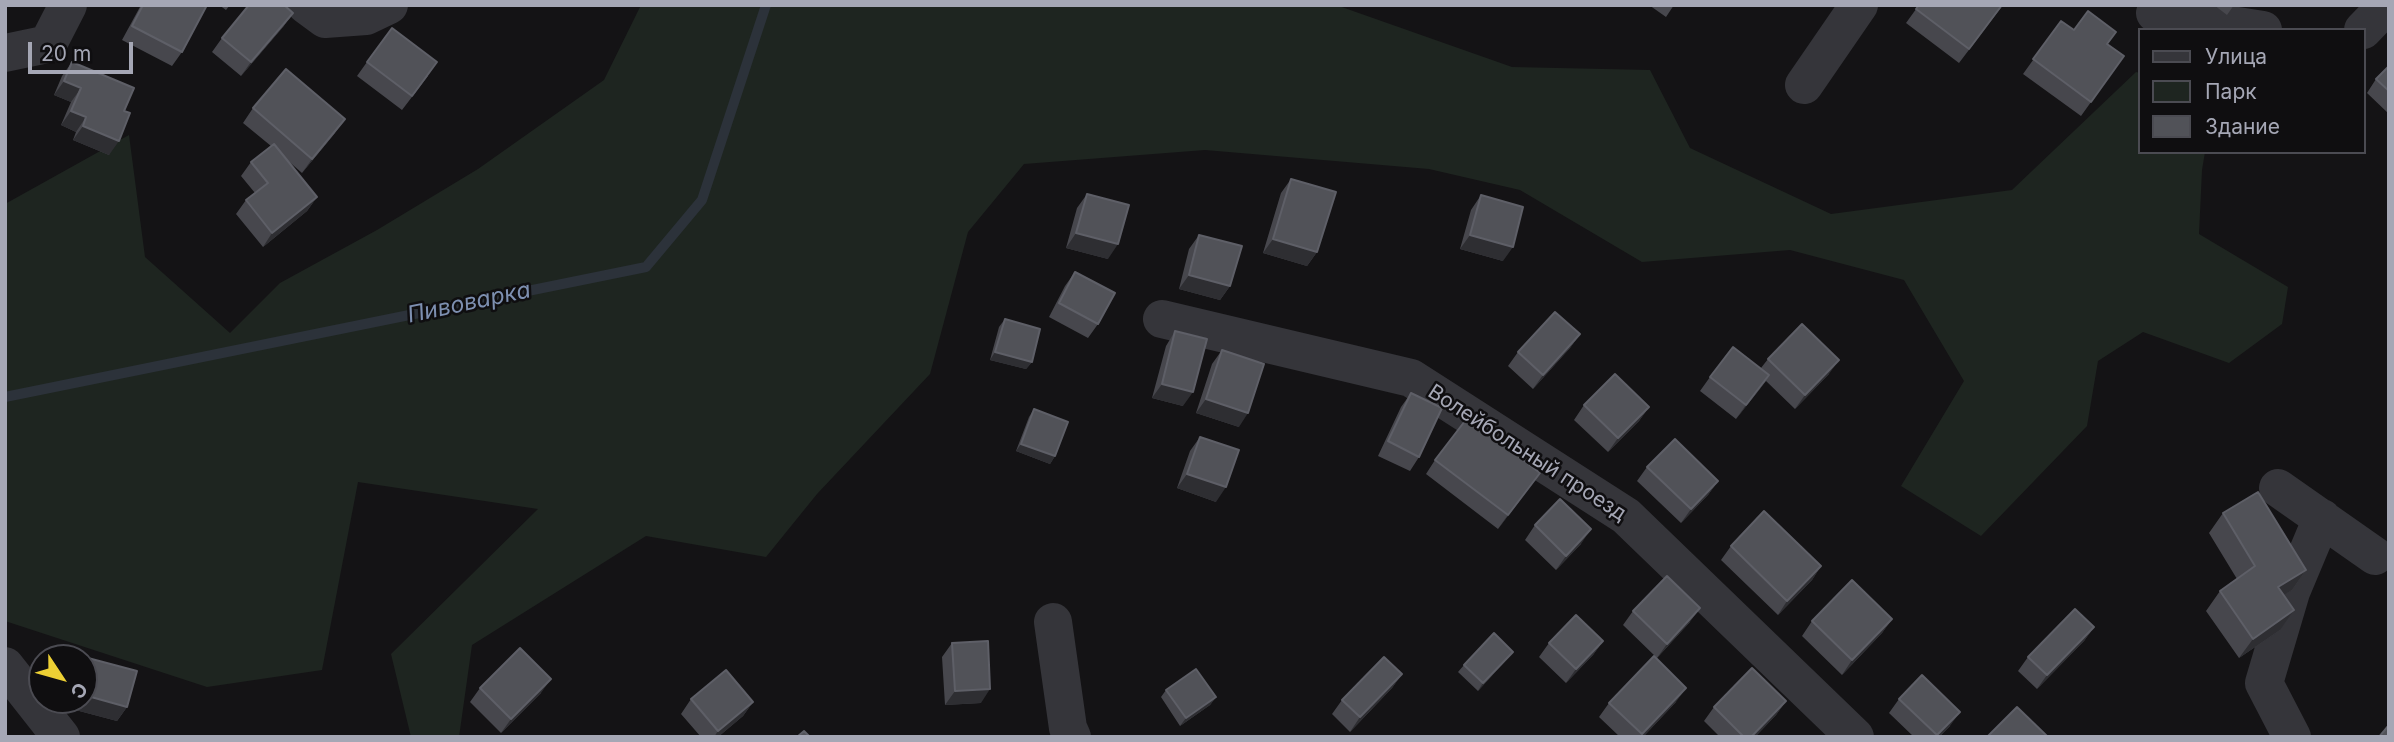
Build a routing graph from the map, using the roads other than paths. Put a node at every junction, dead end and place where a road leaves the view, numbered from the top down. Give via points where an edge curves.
1 (68, 5) edge
2 (306, 5) edge
3 (389, 5) edge
4 (1859, 5) edge
5 (2387, 5) edge
6 (2155, 13) dead end
7 (2250, 28) edge
8 (2365, 28) edge
9 (5, 52) edge
10 (1804, 85) dead end
11 (1162, 319) dead end
12 (2278, 488) dead end
13 (2322, 518) junction
14 (2375, 556) dead end
15 (1053, 622) dead end
16 (5, 666) edge
17 (61, 737) edge
18 (1072, 737) edge
19 (1854, 737) edge
20 (2292, 737) edge

1 - 9 street via 48,44
2 - 3 street via 325,19 366,16
4 - 10 street
5 - 8 street
6 - 7 street
11 - 19 street, Волейбольный проезд via 1411,378 1626,516
12 - 13 street
13 - 14 street
13 - 20 street via 2291,592 2264,684
15 - 18 street
16 - 17 street

